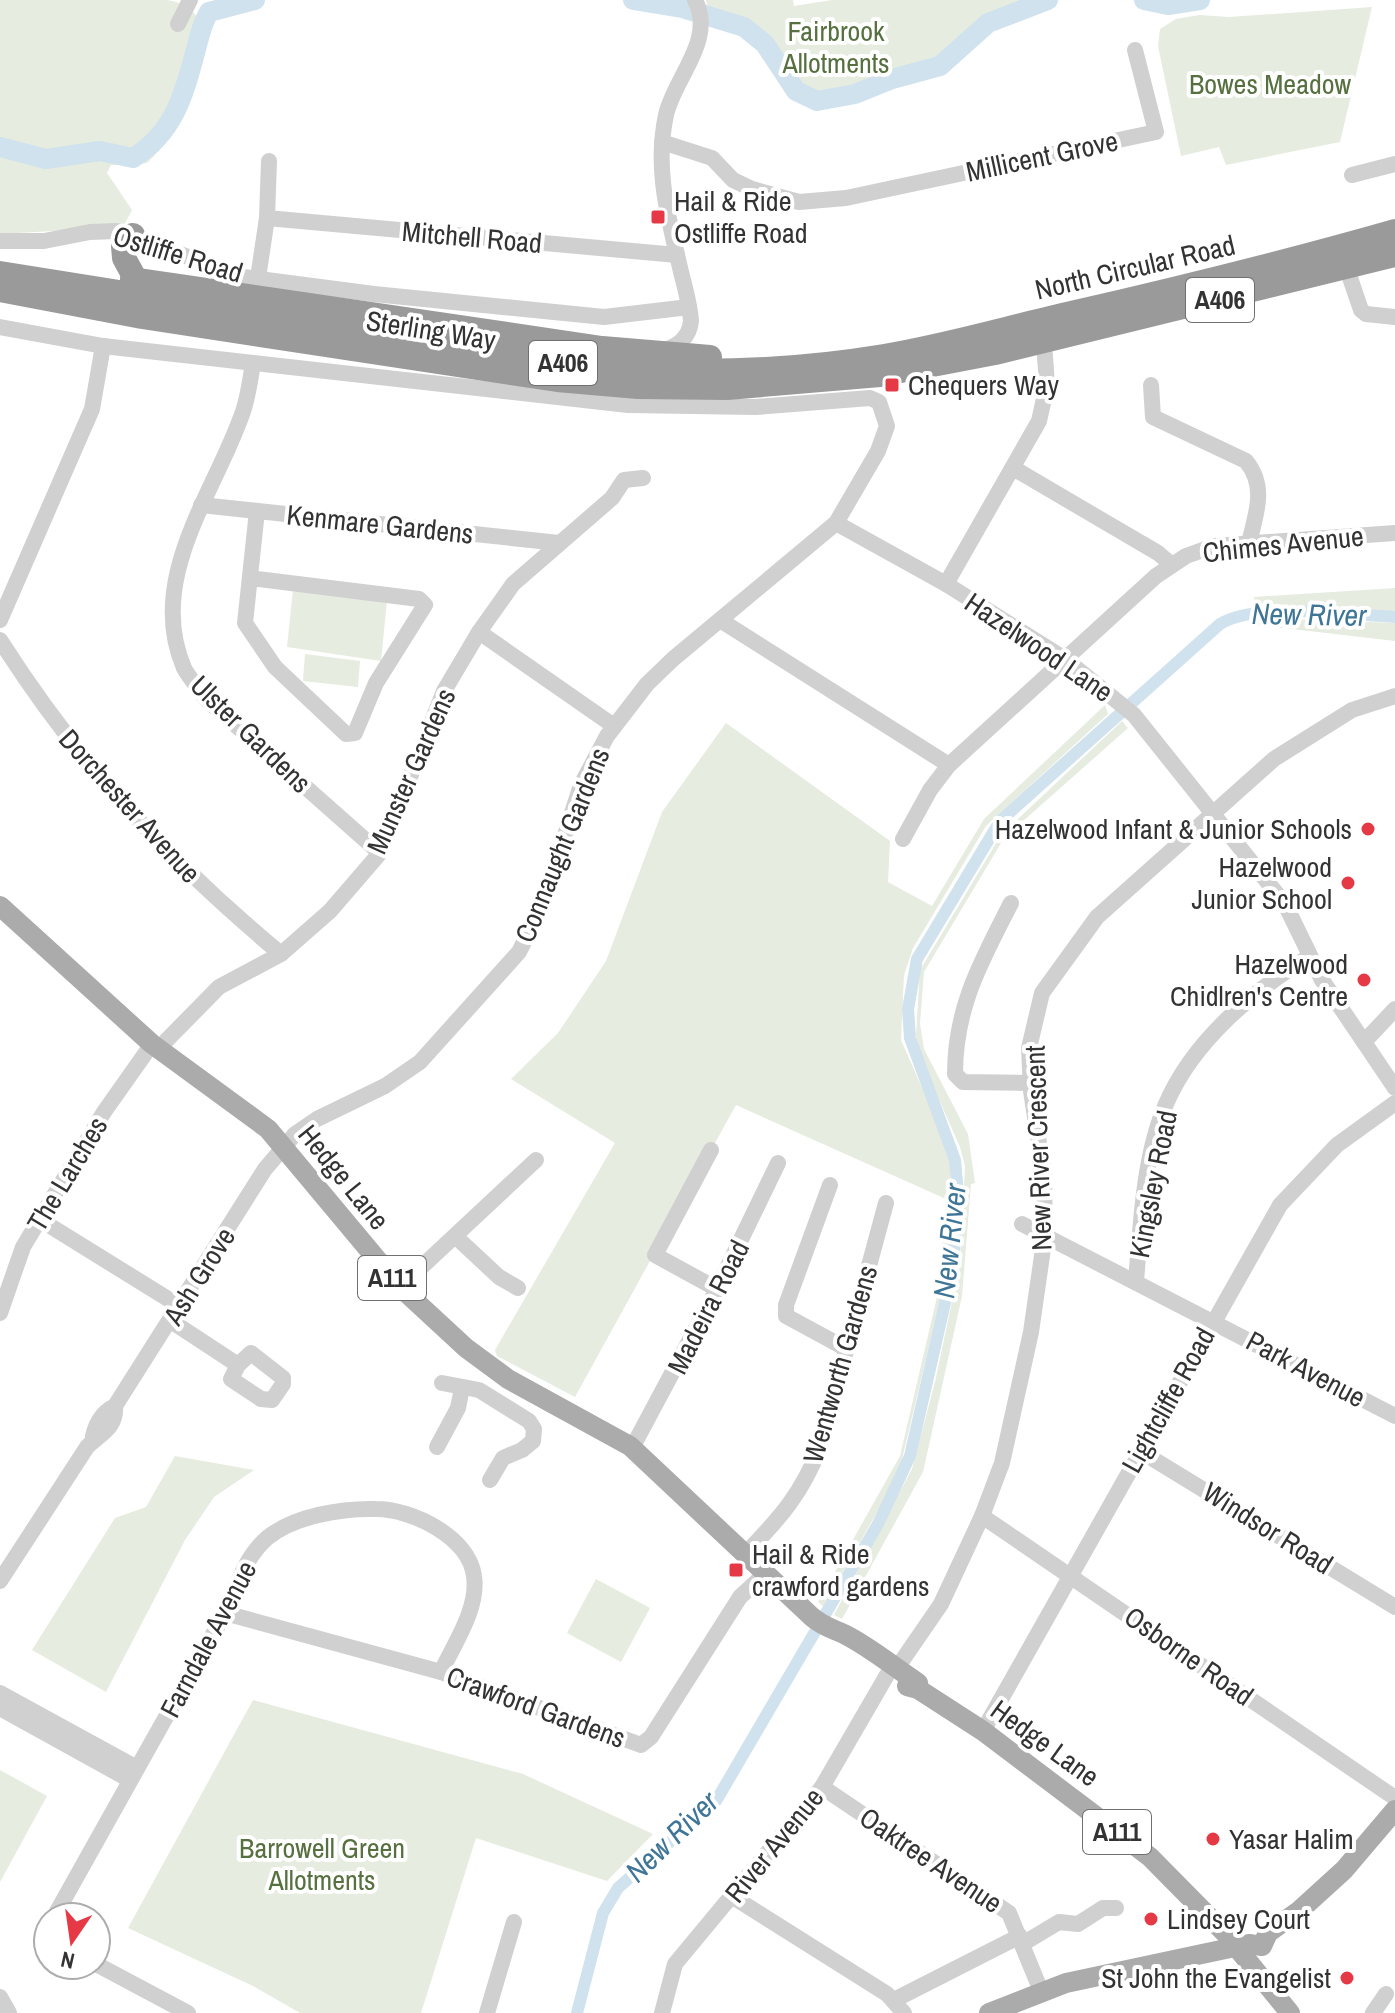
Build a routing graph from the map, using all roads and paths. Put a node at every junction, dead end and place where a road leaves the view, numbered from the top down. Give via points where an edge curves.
1 (190, 0) edge
2 (697, 4) edge
3 (178, 24) dead end
4 (1135, 50) dead end
5 (662, 142) junction
6 (269, 161) dead end
7 (1395, 164) edge
8 (1352, 175) dead end
9 (267, 218) junction
10 (1395, 231) edge
11 (133, 235) junction
12 (0, 241) edge
13 (677, 255) junction
14 (1395, 255) edge
15 (0, 256) edge
16 (1347, 269) junction
17 (0, 273) edge
18 (258, 278) junction
19 (136, 280) junction
20 (0, 290) edge
21 (0, 307) edge
22 (690, 314) junction
23 (142, 317) junction
24 (1395, 317) edge
25 (0, 327) edge
26 (1044, 342) junction
27 (103, 346) junction
28 (647, 352) junction
29 (888, 356) junction
30 (253, 363) junction
31 (1151, 385) dead end
32 (1013, 468) junction
33 (643, 478) dead end
34 (201, 505) junction
35 (257, 511) junction
36 (836, 523) junction
37 (1395, 533) edge
38 (559, 543) junction
39 (1249, 543) junction
40 (1172, 565) junction
41 (250, 578) junction
42 (946, 584) junction
43 (0, 620) edge
44 (720, 620) junction
45 (479, 632) junction
46 (0, 640) edge
47 (1065, 659) junction
48 (1395, 696) edge
49 (614, 726) junction
50 (949, 765) junction
51 (1213, 811) junction
52 (903, 839) dead end
53 (380, 853) junction
54 (1011, 903) dead end
55 (0, 906) edge
56 (281, 954) junction
57 (1310, 956) junction
58 (1395, 1009) edge
59 (1364, 1042) junction
60 (155, 1046) junction
61 (1031, 1083) junction
62 (1395, 1088) edge
63 (1395, 1103) edge
64 (284, 1145) junction
65 (711, 1150) dead end
66 (536, 1160) dead end
67 (778, 1163) dead end
68 (830, 1185) dead end
69 (886, 1203) dead end
70 (39, 1219) junction
71 (1022, 1224) dead end
72 (1045, 1235) junction
73 (455, 1236) junction
74 (1136, 1281) junction
75 (400, 1287) junction
76 (518, 1288) dead end
77 (717, 1289) junction
78 (0, 1313) edge
79 (176, 1314) junction
80 (1213, 1321) junction
81 (845, 1348) junction
82 (238, 1365) dead end
83 (508, 1379) junction
84 (442, 1383) dead end
85 (462, 1388) junction
86 (495, 1399) junction
87 (1395, 1416) edge
88 (437, 1447) dead end
89 (632, 1448) junction
90 (1140, 1451) junction
91 (490, 1480) dead end
92 (982, 1516) junction
93 (746, 1553) junction
94 (766, 1573) junction
95 (1072, 1575) junction
96 (0, 1581) edge
97 (1395, 1607) edge
98 (225, 1613) junction
99 (441, 1672) junction
100 (892, 1672) junction
101 (0, 1693) edge
102 (0, 1708) edge
103 (983, 1731) junction
104 (133, 1774) junction
105 (822, 1787) junction
106 (1395, 1798) edge
107 (1395, 1810) edge
108 (733, 1897) junction
109 (63, 1901) edge
110 (1116, 1908) dead end
111 (514, 1922) dead end
112 (1022, 1939) junction
113 (1242, 1946) junction
114 (112, 1973) edge
115 (1041, 1991) junction
116 (1386, 1994) dead end
117 (0, 1997) edge
118 (899, 2007) edge
119 (9, 2013) edge
120 (188, 2013) edge
121 (487, 2013) edge
122 (662, 2013) edge
123 (989, 2013) edge
124 (1290, 2013) edge
125 (1373, 2013) edge

1 - 3 street
2 - 5 street via 695,54 666,113
4 - 5 street, Millicent Grove via 1156,132 846,198 799,202 752,189 733,180 712,158
5 - 13 street via 661,184
6 - 9 street
7 - 8 street
9 - 13 street, Mitchell Road
9 - 18 street
10 - 29 highway, North Circular Road / A406
11 - 12 street, Ostliffe Road via 103,230 44,241
11 - 18 street, Ostliffe Road via 225,272
11 - 19 highway via 123,246
13 - 22 street
14 - 16 highway, North Circular Road / A406
15 - 19 highway, A406
16 - 24 street via 1361,310
16 - 26 highway, North Circular Road / A406
17 - 29 highway, Sterling Way / A406 via 598,367 765,370
18 - 22 street, Ostliffe Road via 604,317
19 - 28 highway, A406
20 - 23 highway, Sterling Way / A406
21 - 23 highway, A406 via 81,317
22 - 28 street via 687,336 679,344
23 - 26 highway, Sterling Way / A406 via 543,378 668,388 766,387 880,375
25 - 27 street
26 - 32 street via 1044,407
27 - 30 street
27 - 43 street via 92,409
28 - 29 highway, A406 via 749,358
30 - 34 street, Ulster Gardens via 242,416
30 - 36 street, Connaught Gardens via 628,405 756,407 860,397 879,402 886,419 882,439
31 - 39 street via 1153,417 1246,461 1256,474 1259,495
32 - 40 street
32 - 42 street
33 - 38 street, Munster Gardens via 624,480 612,498
34 - 35 street, Kenmare Gardens
34 - 53 street, Ulster Gardens via 175,590 174,632 185,669 205,698 250,741
35 - 38 street, Kenmare Gardens
35 - 41 street
36 - 42 street, Hazelwood Lane
36 - 44 street, Connaught Gardens
37 - 39 street, Chimes Avenue
38 - 45 street, Munster Gardens via 513,584
39 - 40 street, Chimes Avenue via 1198,550
40 - 47 street, Chimes Avenue
41 - 41 street via 245,623 275,667 346,734 355,733 376,683 425,605 419,599
42 - 47 street, Hazelwood Lane
44 - 49 street, Connaught Gardens via 647,684
44 - 50 street
45 - 49 street
45 - 53 street, Munster Gardens via 444,691
46 - 56 street, Dorchester Avenue via 85,763 216,901
47 - 50 street, Chimes Avenue
47 - 51 street, Hazelwood Lane via 1134,715
48 - 51 street, New River Crescent via 1352,710 1313,731
49 - 64 street, Connaught Gardens via 581,785 543,904 519,952 420,1062 317,1119
50 - 52 street, Chimes Avenue
51 - 57 street, Hazelwood Lane via 1285,904
51 - 61 street, New River Crescent via 1097,917 1042,993 1029,1048
53 - 56 street, Munster Gardens via 330,911
54 - 61 street via 967,989 955,1044 955,1074 963,1082
55 - 60 main road, Hedge Lane / A111
56 - 60 street, Munster Gardens via 219,987
57 - 59 street, Hazelwood Lane
57 - 74 street, Kingsley Road via 1271,980 1231,1017 1182,1075 1165,1105 1141,1225
58 - 59 street
59 - 62 street, Hazelwood Lane
60 - 64 main road, Hedge Lane / A111 via 233,1100
60 - 70 street, The Larches via 104,1112
61 - 72 street, New River Crescent via 1044,1176
63 - 80 street, Lightcliffe Road via 1337,1145 1280,1205
64 - 75 main road, Hedge Lane / A111
64 - 79 street, Ash Grove
65 - 77 street via 655,1255
66 - 73 street
67 - 77 street, Madeira Road
68 - 81 street via 786,1316
69 - 81 street, Wentworth Gardens
70 - 78 street, The Larches via 23,1247
70 - 79 street
71 - 72 street, Park Avenue
72 - 74 street, Park Avenue
72 - 92 street, New River Crescent via 1012,1420
73 - 75 street
73 - 76 street
74 - 80 street, Park Avenue
75 - 83 main road, Hedge Lane / A111
77 - 89 street, Madeira Road
79 - 82 street
79 - 96 street, Ash Grove via 94,1430 92,1442
80 - 87 street, Park Avenue
80 - 90 street, Lightcliffe Road
81 - 93 street, Wentworth Gardens via 806,1483
83 - 86 street
83 - 89 main road, Hedge Lane / A111
84 - 85 street
85 - 86 street
85 - 88 street via 458,1408
86 - 91 street via 534,1429 533,1441 503,1458
89 - 93 main road, Hedge Lane / A111
90 - 95 street, Lightcliffe Road
90 - 97 street, Windsor Road
92 - 95 street, Osborne Road
92 - 100 street, New River Crescent via 941,1604
93 - 94 main road, Hedge Lane / A111
94 - 99 street, Crawford Gardens via 740,1597 641,1745
94 - 100 main road, Hedge Lane / A111 via 830,1632 831,1640
95 - 103 street, Lightcliffe Road
95 - 106 street, Osborne Road
98 - 99 street, Crawford Gardens
98 - 99 street, Farndale Avenue via 249,1557 268,1537 293,1523 344,1511 378,1508 403,1513 451,1539 467,1555 474,1574 475,1599
98 - 104 street, Farndale Avenue
100 - 103 main road, Hedge Lane / A111
100 - 105 street, River Avenue
101 - 104 street
102 - 104 street
103 - 113 main road, Hedge Lane / A111 via 1150,1857
104 - 109 street, Farndale Avenue
105 - 108 street, River Avenue
105 - 112 street, Oaktree Avenue via 1009,1913
107 - 113 main road via 1328,1886 1268,1933 1254,1934
108 - 118 street
108 - 122 street, River Avenue via 675,1964
110 - 112 street via 1103,1908 1078,1924 1059,1922
111 - 121 street
112 - 115 street, Oaktree Avenue
112 - 118 street
113 - 115 main road
113 - 124 main road, A111
114 - 120 street
115 - 123 main road
116 - 125 street
117 - 119 street

